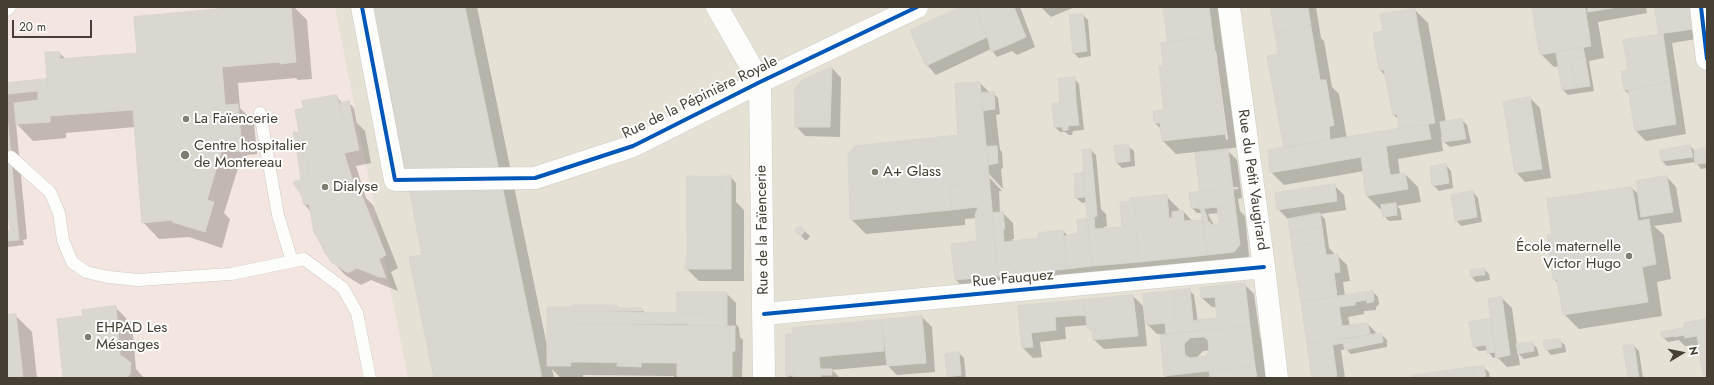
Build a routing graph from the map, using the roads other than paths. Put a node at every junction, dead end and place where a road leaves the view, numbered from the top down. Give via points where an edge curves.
1 (10, 7) edge
2 (362, 7) edge
3 (717, 7) edge
4 (917, 7) edge
5 (1229, 7) edge
6 (1701, 7) edge
7 (7, 10) edge
8 (1707, 59) edge
9 (760, 82) junction
10 (260, 112) dead end
11 (11, 157) dead end
12 (292, 261) junction
13 (1264, 267) junction
14 (764, 314) junction
15 (370, 378) edge
16 (764, 378) edge
17 (1277, 378) edge

1 - 7 lane
2 - 9 street, Rue de la Pépinière Royale via 395,180 535,178 633,146
3 - 9 street
4 - 9 street, Rue de la Pépinière Royale
5 - 13 street, Rue du Petit Vaugirard
6 - 8 street
9 - 14 street, Rue de la Faïencerie
10 - 12 lane via 278,215
11 - 12 lane via 50,192 59,213 63,240 72,262 86,272 138,280 232,274
12 - 15 lane via 304,259 344,288 357,313
13 - 14 street, Rue Fauquez
13 - 17 street, Rue du Petit Vaugirard
14 - 16 street, Rue de la Faïencerie

